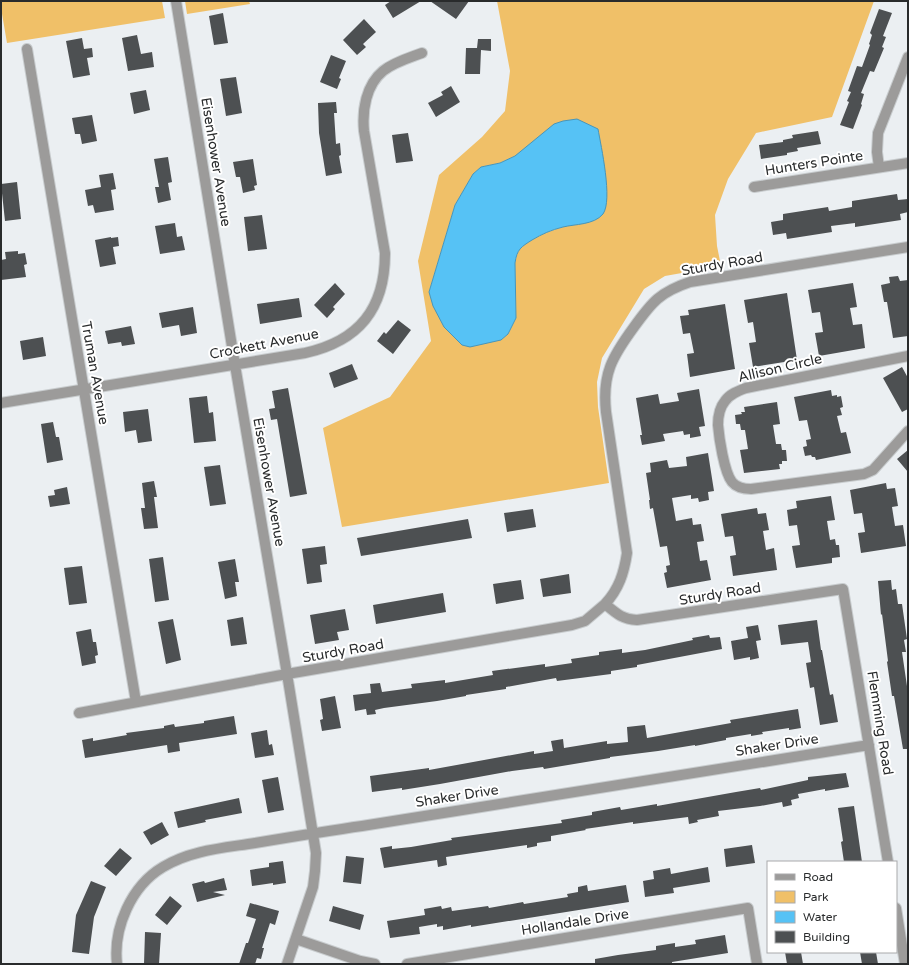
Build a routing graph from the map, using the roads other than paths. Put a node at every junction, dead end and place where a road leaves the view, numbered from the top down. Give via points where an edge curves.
1 (176, 1) edge
2 (27, 49) dead end
3 (422, 52) dead end
4 (908, 57) edge
5 (908, 162) edge
6 (879, 167) junction
7 (754, 187) dead end
8 (908, 247) edge
9 (908, 356) edge
10 (235, 364) junction
11 (84, 389) junction
12 (1, 403) edge
13 (908, 431) edge
14 (843, 589) joint
15 (605, 604) junction
16 (287, 674) junction
17 (136, 702) junction
18 (79, 713) dead end
19 (869, 745) junction
20 (313, 833) junction
21 (888, 861) edge
22 (897, 914) edge
23 (296, 939) junction
24 (118, 964) edge
25 (287, 964) edge
26 (375, 964) edge
27 (407, 964) edge
28 (757, 964) edge
29 (905, 964) edge

1 - 10 street, Eisenhower Avenue
2 - 11 street, Truman Avenue
3 - 10 street, Crockett Avenue via 384,71 374,83 365,108 364,131 386,253 383,283 369,315 348,336 320,350
4 - 6 street, Hunters Pointe via 878,133
5 - 6 street, Hunters Pointe
6 - 7 street, Hunters Pointe
8 - 15 street, Sturdy Road via 690,282 660,295 649,307 619,348 606,380 606,412 628,553 620,583
9 - 13 street, Allison Circle via 738,391 725,401 718,424 728,476 738,487 751,489 864,474 873,470
10 - 11 street, Crockett Avenue
10 - 16 street, Eisenhower Avenue
11 - 12 street, Crockett Avenue
11 - 17 street, Truman Avenue
14 - 15 street, Sturdy Road via 637,620 626,619
14 - 19 street, Flemming Road
15 - 16 street, Sturdy Road via 591,618 578,624
16 - 17 street, Sturdy Road
16 - 20 street, Eisenhower Avenue
17 - 18 street, Sturdy Road
19 - 20 street, Shaker Drive
19 - 21 street, Flemming Road
20 - 23 street, Eisenhower Avenue via 316,859 313,887
20 - 24 street, Shaker Drive via 202,852 182,857 162,868 147,880 123,916 118,939
22 - 29 street
23 - 25 street, Eisenhower Avenue
23 - 26 street
27 - 28 street, Hollandale Drive via 748,908

